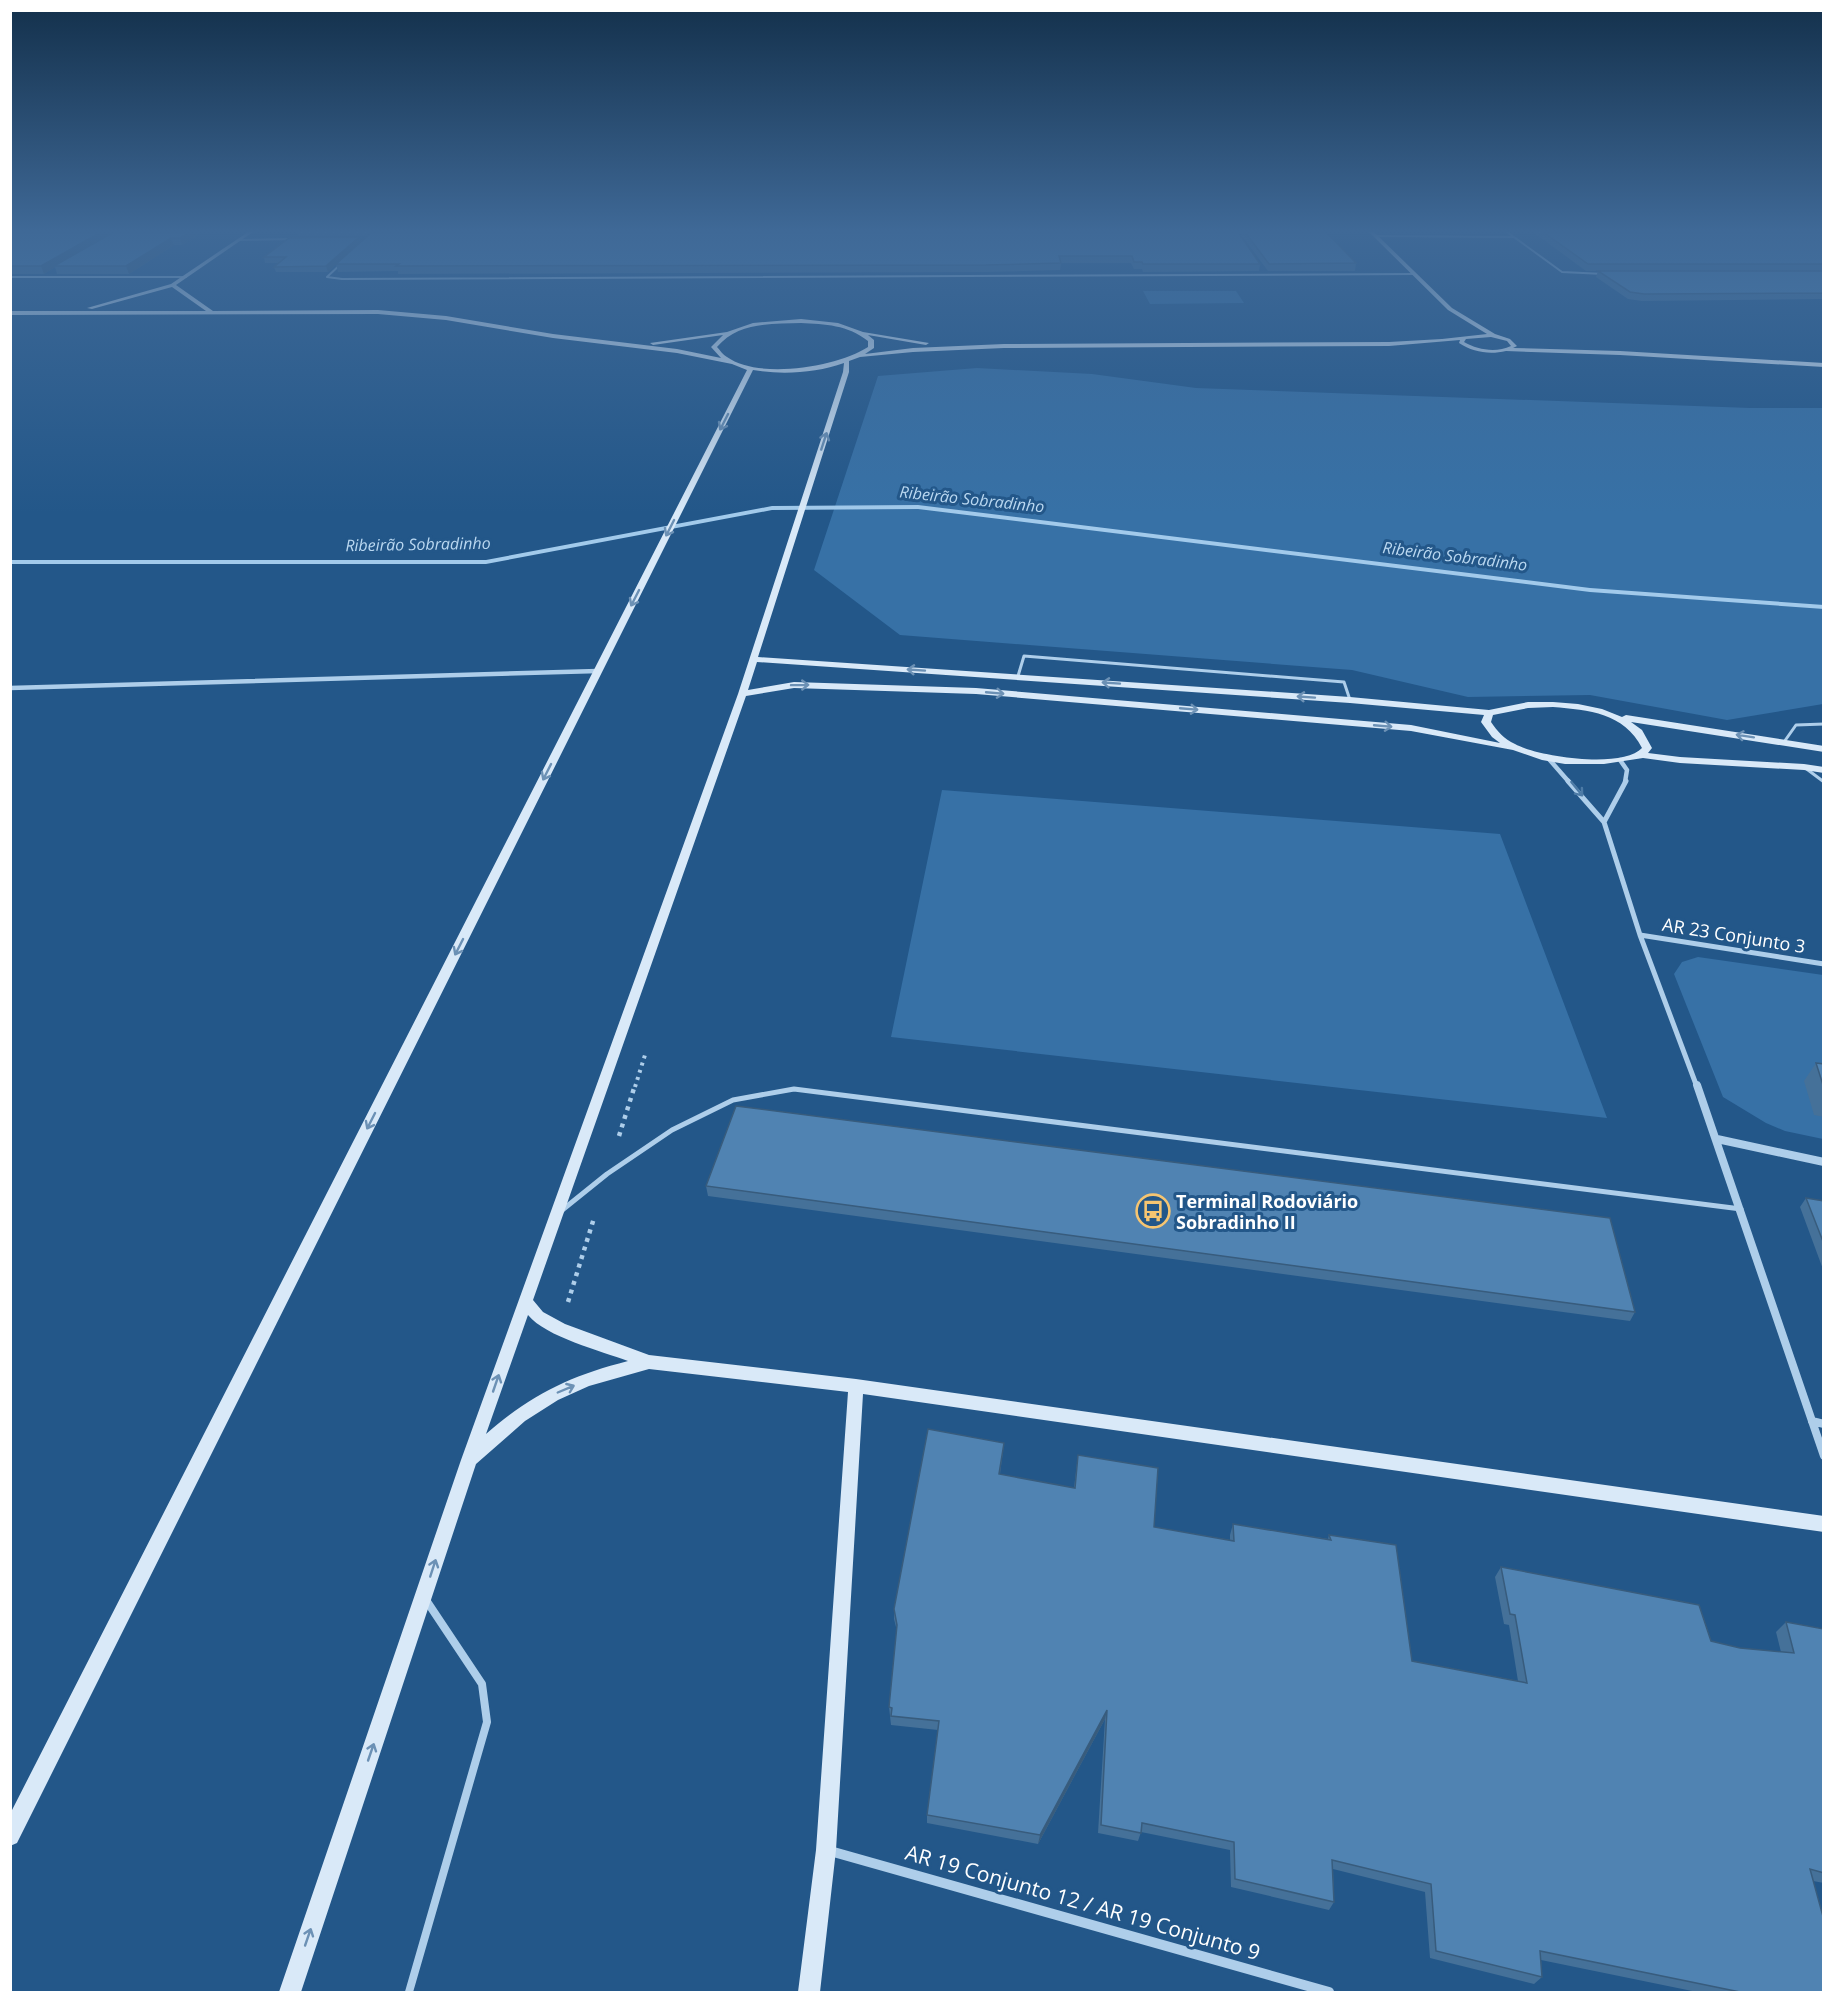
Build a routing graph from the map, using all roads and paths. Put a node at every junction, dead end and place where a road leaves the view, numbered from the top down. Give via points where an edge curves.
1 (496, 325) edge
2 (757, 325) edge
3 (840, 325) edge
4 (1479, 325) edge
5 (1461, 327) dead end
6 (732, 331) junction
7 (862, 333) junction
8 (1465, 337) junction
9 (1501, 338) junction
10 (619, 344) junction
11 (1389, 344) junction
12 (1004, 346) junction
13 (1446, 347) dead end
14 (1457, 348) dead end
15 (1479, 350) junction
16 (1506, 350) junction
17 (1620, 353) junction
18 (861, 356) junction
19 (731, 362) junction
20 (847, 362) junction
21 (1824, 365) edge
22 (744, 366) junction
23 (754, 659) junction
24 (598, 671) junction
25 (1017, 676) junction
26 (10, 688) edge
27 (742, 694) junction
28 (1350, 700) junction
29 (1489, 713) junction
30 (1621, 717) junction
31 (1824, 724) edge
32 (1784, 742) junction
33 (1511, 748) junction
34 (1824, 749) edge
35 (1641, 755) junction
36 (1548, 758) junction
37 (1620, 760) junction
38 (1804, 767) junction
39 (1824, 770) edge
40 (1824, 782) edge
41 (1604, 822) junction
42 (1640, 935) junction
43 (1824, 964) edge
44 (1717, 1139) junction
45 (1824, 1162) edge
46 (1741, 1209) junction
47 (554, 1216) junction
48 (525, 1301) junction
49 (649, 1362) junction
50 (856, 1386) junction
51 (1812, 1421) junction
52 (1824, 1424) edge
53 (1824, 1456) edge
54 (469, 1460) junction
55 (1824, 1524) edge
56 (424, 1596) junction
57 (10, 1836) edge
58 (826, 1850) junction
59 (290, 1992) edge
60 (409, 1992) edge
61 (809, 1992) edge
62 (1329, 1992) edge

1 - 10 main road
2 - 6 main road
3 - 7 main road
4 - 9 main road
5 - 8 main road
6 - 10 main road via 691,339
6 - 19 main road via 714,346 718,355
7 - 12 main road via 917,342
7 - 18 main road via 871,340 871,348
8 - 9 main road
8 - 11 main road
8 - 15 main road via 1461,340 1464,345
9 - 16 main road via 1513,344 1512,349
9 - 17 main road
10 - 19 main road
11 - 12 main road
11 - 13 main road
12 - 18 main road
14 - 15 main road
15 - 16 main road
16 - 17 main road
17 - 21 main road
18 - 20 main road
19 - 22 main road
20 - 22 main road via 785,370
23 -> 20 main road
22 -> 24 main road via 750,370
25 -> 23 main road
23 - 27 main road
24 - 26 street
24 -> 57 main road
28 -> 25 main road
25 - 28 lane via 1024,656 1344,682
27 -> 33 main road via 794,685 976,691 1411,728
27 - 47 main road
28 - 29 main road
29 - 30 main road via 1505,706 1540,704 1579,707
29 - 33 main road via 1485,722 1491,734
32 -> 30 main road
30 - 35 main road via 1635,726 1645,740 1647,748
31 - 32 lane via 1796,725
32 - 34 main road
33 - 36 main road
35 - 37 main road
35 - 38 main road
36 - 37 main road
36 -> 41 street
37 - 41 street via 1628,778
38 - 39 main road
38 - 40 lane
41 - 42 street
42 - 43 street, AR 23 Conjunto 3
42 - 44 street
44 - 45 street
44 - 46 street
46 - 47 lane via 794,1089 733,1100 672,1130
46 - 51 street
47 - 48 main road
48 - 49 main road via 538,1316 560,1329
54 -> 48 main road
49 - 50 main road
54 -> 49 main road via 512,1422 551,1395
50 - 55 main road
50 - 58 main road
51 - 52 street
51 - 53 street
56 -> 54 main road
59 -> 56 main road
56 - 60 lane via 482,1684 487,1722
58 - 61 main road
58 - 62 street, AR 19 Conjunto 12 / AR 19 Conjunto 9

